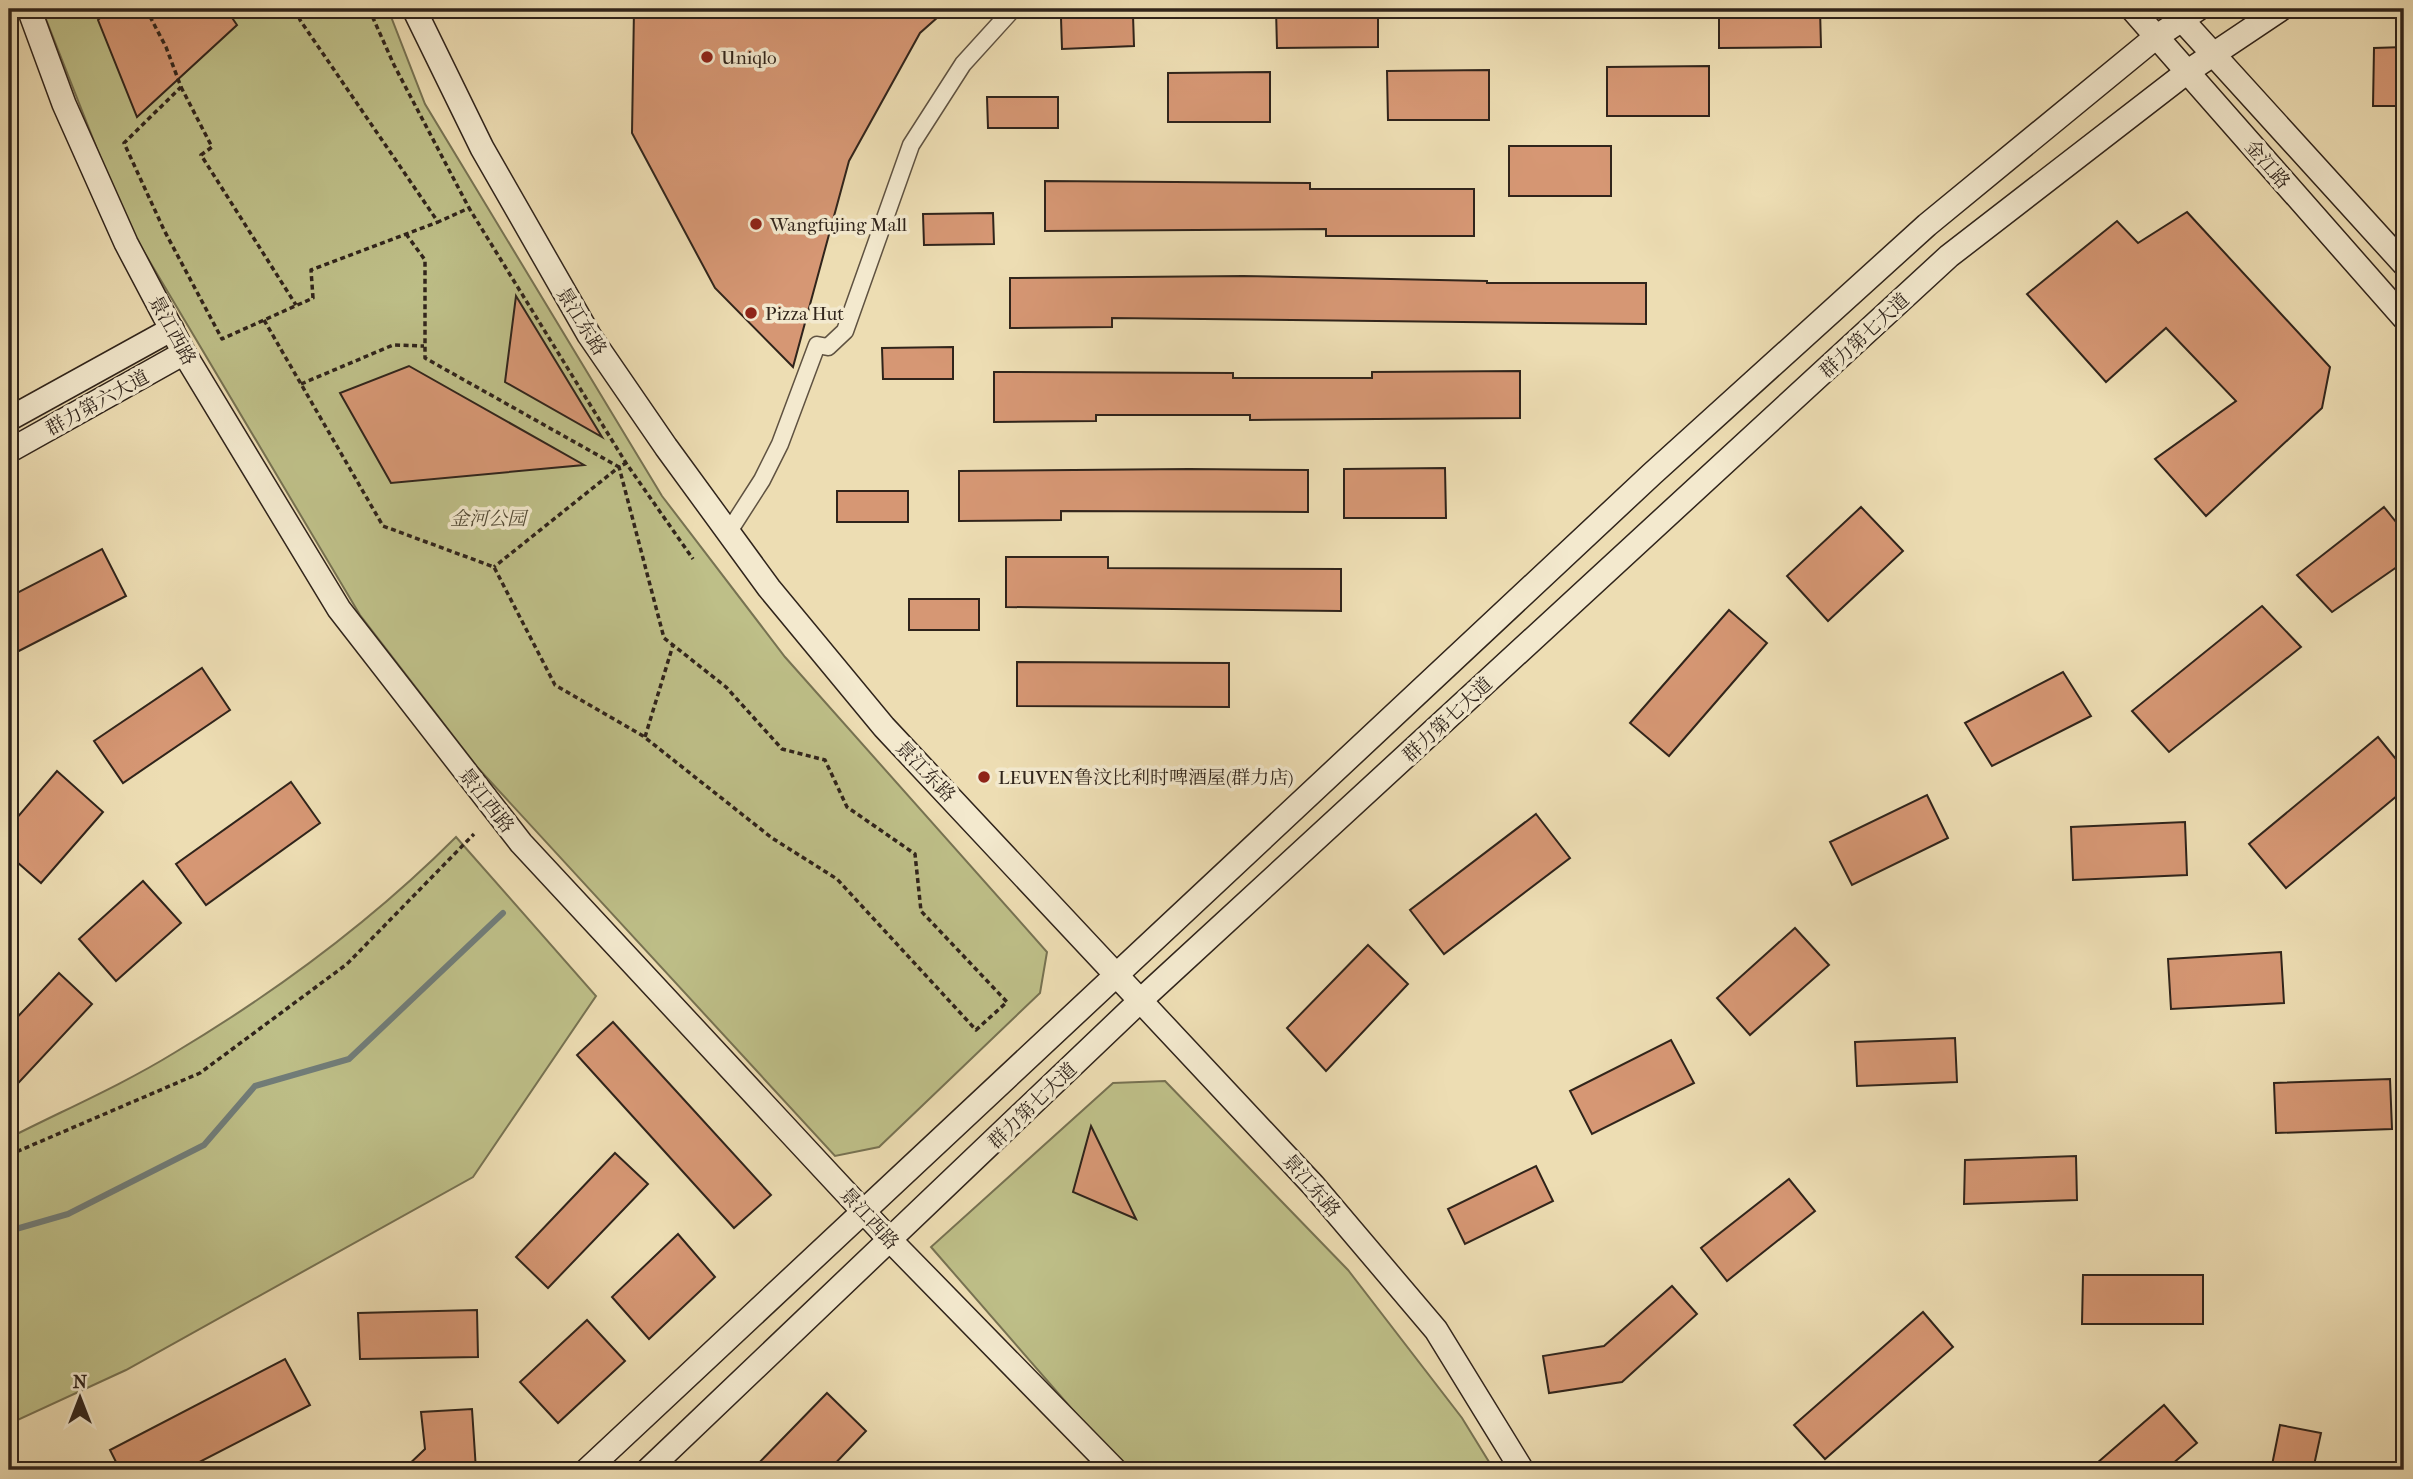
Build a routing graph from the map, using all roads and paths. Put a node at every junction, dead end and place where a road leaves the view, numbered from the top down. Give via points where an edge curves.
1 (29, 9) edge
2 (146, 9) edge
3 (296, 9) edge
4 (369, 9) edge
5 (414, 9) edge
6 (1013, 9) edge
7 (2132, 9) edge
8 (2281, 9) edge
9 (2184, 12) edge
10 (2156, 37) junction
11 (2214, 53) junction
12 (2187, 72) junction
13 (181, 87) junction
14 (469, 208) junction
15 (438, 222) junction
16 (406, 234) junction
17 (2404, 264) edge
18 (296, 305) junction
19 (2404, 318) edge
20 (264, 320) junction
21 (172, 329) junction
22 (425, 346) junction
23 (184, 353) junction
24 (301, 384) junction
25 (9, 419) edge
26 (9, 451) edge
27 (626, 463) junction
28 (619, 467) junction
29 (729, 533) junction
30 (693, 559) dead end
31 (494, 567) junction
32 (673, 645) junction
33 (645, 738) junction
34 (474, 834) dead end
35 (1118, 973) junction
36 (1142, 999) junction
37 (9, 1155) edge
38 (865, 1212) junction
39 (891, 1241) junction
40 (587, 1470) edge
41 (648, 1470) edge
42 (1115, 1470) edge
43 (1522, 1470) edge

1 - 21 main road, 景江西路 via 93,172
2 - 13 path
3 - 15 path
4 - 14 path
5 - 29 main road, 景江东路 via 482,148 589,335
6 - 29 street via 963,64 911,145 845,331 828,347 817,345 780,444
7 - 10 main road, 金江路
8 - 11 main road, 群力第七大道
9 - 10 main road, 群力第七大道
9 - 11 main road, 金江路
10 - 12 main road, 金江路
10 - 35 main road, 群力第七大道 via 1927,225 1652,474
11 - 12 main road, 群力第七大道
11 - 17 main road, 金江路
12 - 19 main road, 金江路
12 - 36 main road, 群力第七大道 via 1949,256
13 - 18 path via 212,147 201,155
13 - 20 path via 124,143 222,339
14 - 15 path
14 - 27 path
15 - 16 path
16 - 18 path via 311,270 313,298
16 - 22 path via 425,260
18 - 20 path
20 - 24 path
21 - 23 main road, 景江西路
21 - 25 main road, 群力第六大道
22 - 24 path via 393,345
22 - 28 path via 425,358
23 - 26 main road, 群力第六大道
23 - 38 main road, 景江西路 via 339,609 521,843
24 - 31 path via 383,526
27 - 28 path
27 - 30 path
28 - 31 path
28 - 32 path via 664,638
29 - 35 main road, 景江东路 via 884,727
31 - 33 path via 555,685
32 - 33 path
32 - 33 path via 726,687 782,749 825,761 847,807 915,854 921,911 1007,1002 976,1030 838,879 772,838
34 - 37 path via 347,964 200,1073
35 - 36 main road, 景江东路
35 - 38 main road, 群力第七大道
36 - 39 main road, 群力第七大道
36 - 43 main road, 景江东路 via 1313,1185 1436,1330
38 - 39 main road, 景江西路
38 - 40 main road, 群力第七大道
39 - 41 main road, 群力第七大道
39 - 42 main road, 景江西路

